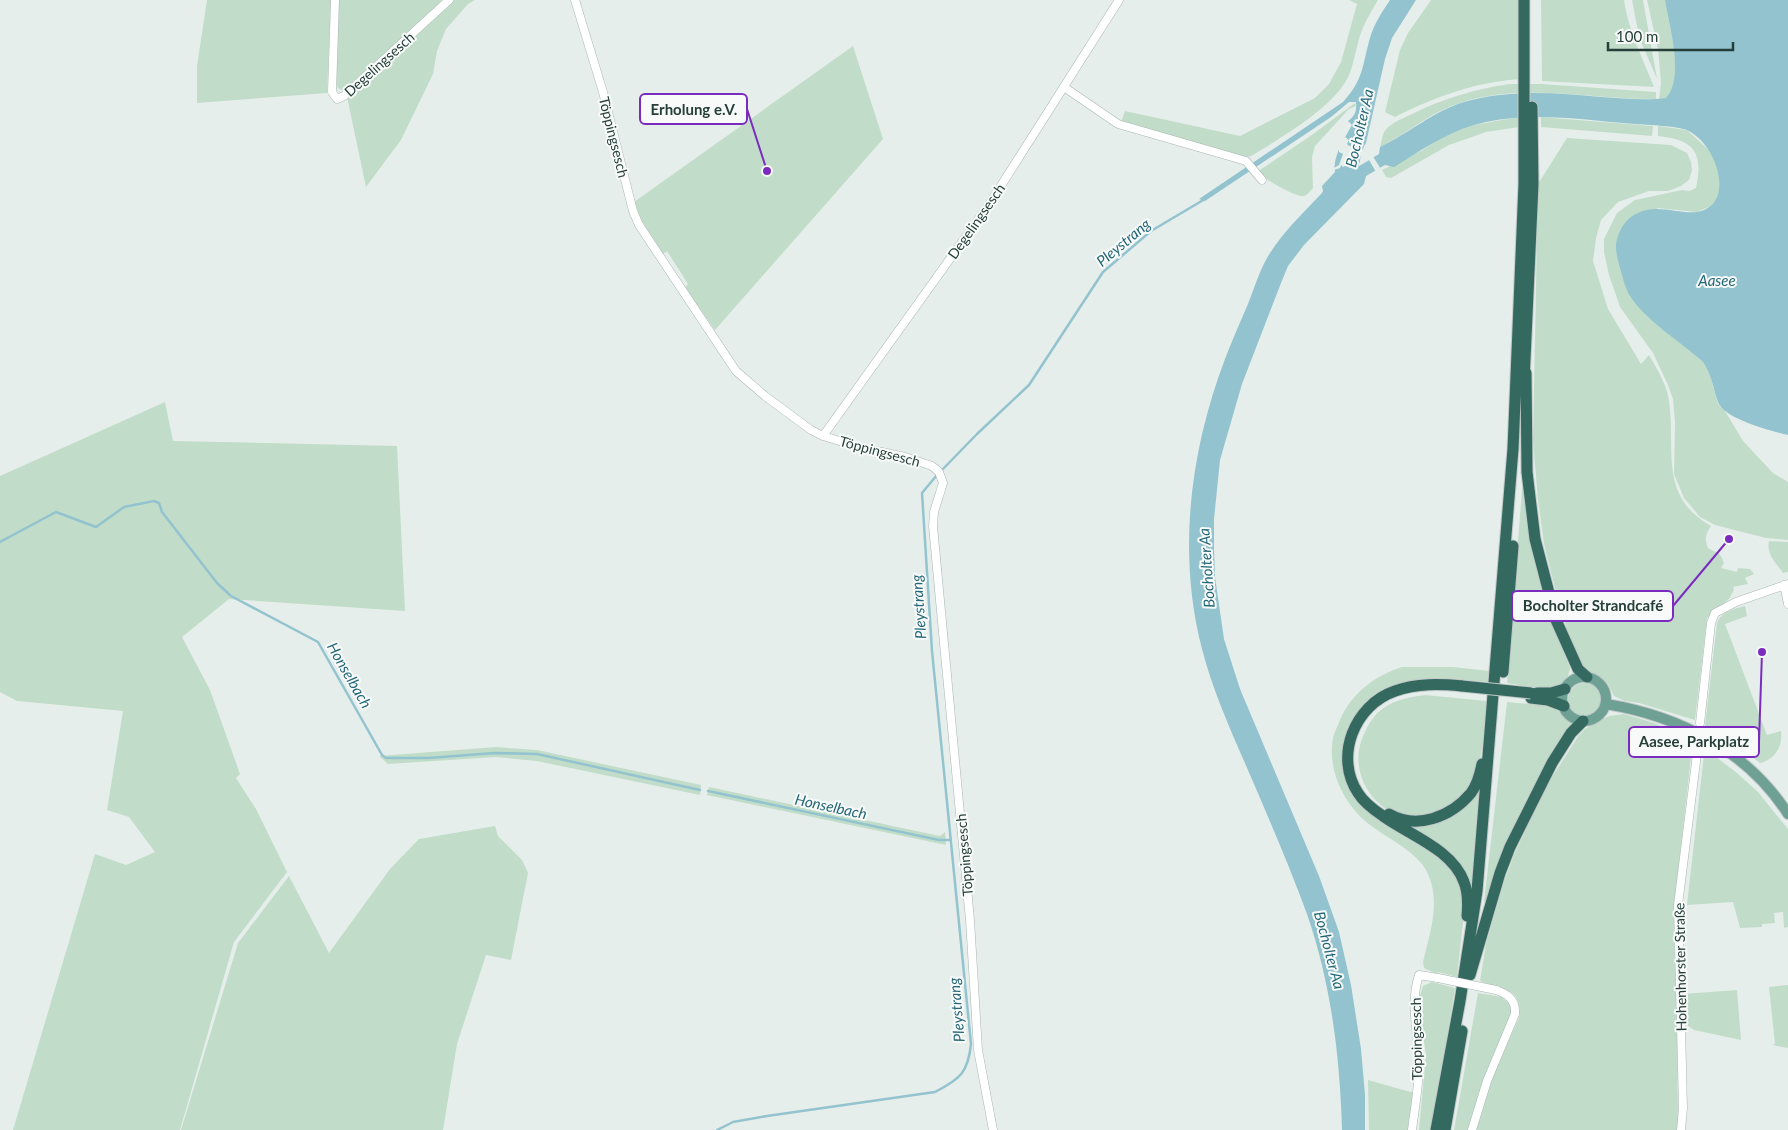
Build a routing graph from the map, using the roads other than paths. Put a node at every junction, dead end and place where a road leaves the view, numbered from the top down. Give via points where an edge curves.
1 (335, 0) edge
2 (449, 0) edge
3 (575, 0) edge
4 (1119, 0) edge
5 (1524, 0) edge
6 (1531, 0) edge
7 (1528, 28) junction
8 (1064, 87) junction
9 (1262, 180) dead end
10 (1529, 184) junction
11 (1526, 359) junction
12 (823, 436) junction
13 (1786, 585) edge
14 (1788, 604) edge
15 (1586, 677) junction
16 (1462, 689) junction
17 (1565, 689) junction
18 (1531, 695) junction
19 (1493, 703) junction
20 (1606, 704) junction
21 (1564, 706) junction
22 (1584, 721) junction
23 (1700, 723) dead end
24 (1698, 746) dead end
25 (1788, 814) edge
26 (1470, 975) junction
27 (1460, 1001) junction
28 (993, 1130) edge
29 (1412, 1130) edge
30 (1436, 1130) edge
31 (1445, 1130) edge
32 (1472, 1130) edge
33 (1681, 1130) edge

1 - 2 street, Degelingsesch via 332,92 337,99
3 - 12 street, Töppingsesch via 639,225 736,372 797,420
4 - 8 street, Degelingsesch
5 - 7 highway
6 - 7 highway
7 - 10 highway
8 - 9 street via 1118,124 1247,162
8 - 12 street, Degelingsesch via 990,203
10 - 11 highway
10 - 19 highway
11 - 15 highway via 1527,472 1535,538 1556,620 1578,669
11 - 26 highway via 1508,621 1482,891
12 - 28 street, Töppingsesch via 932,466 940,472 943,483 933,526 970,920 978,1050
13 - 14 street
13 - 23 street via 1736,602 1715,613 1711,623
15 - 17 main road via 1574,680
15 - 20 main road via 1594,679 1604,690
16 - 18 highway, bridge
16 - 19 highway via 1417,691 1382,703 1372,712 1356,740 1353,759 1355,777 1366,797 1381,810 1400,819 1427,820 1446,815 1459,805 1472,792 1480,774
16 - 27 highway via 1437,684 1416,686 1378,698 1355,727 1348,744 1347,762 1350,779 1369,807 1440,851 1464,882 1468,903
17 - 18 highway
17 - 21 main road
18 - 21 highway
19 - 27 highway via 1477,891
20 - 22 main road via 1600,715
20 - 25 main road via 1655,715 1703,736 1743,763
21 - 22 main road via 1571,717
22 - 26 highway via 1552,763 1510,847
24 - 33 street, Hohenhorster Straße via 1678,904
26 - 31 highway
27 - 30 highway
29 - 32 street, Töppingsesch, bridge via 1419,1072 1414,1014 1419,976 1496,990 1506,994 1514,1003 1515,1014 1487,1081

